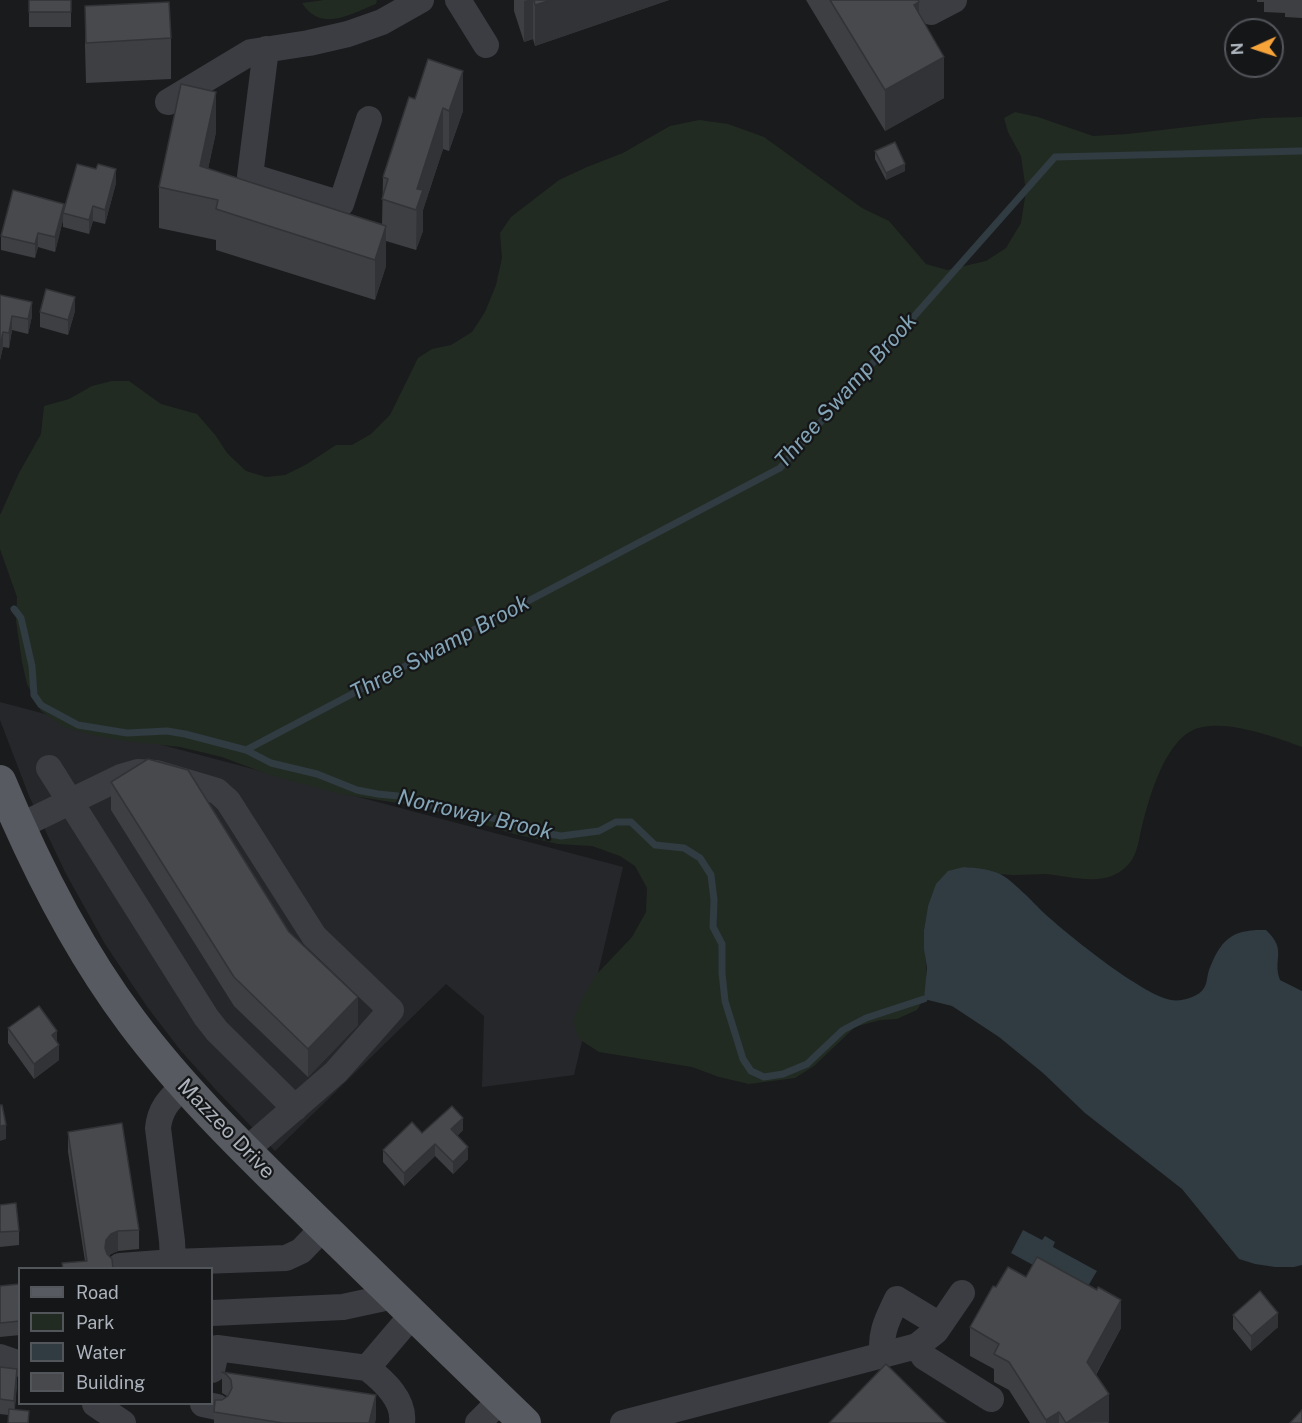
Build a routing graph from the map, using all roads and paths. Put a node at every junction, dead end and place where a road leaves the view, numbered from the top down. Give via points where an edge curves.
1 (421, 0) edge
2 (458, 0) edge
3 (925, 0) edge
4 (954, 0) edge
5 (486, 45) dead end
6 (266, 49) junction
7 (168, 102) dead end
8 (369, 118) dead end
9 (50, 768) dead end
10 (0, 781) edge
11 (71, 802) junction
12 (20, 826) junction
13 (183, 1086) junction
14 (295, 1108) junction
15 (245, 1151) junction
16 (324, 1227) junction
17 (173, 1262) junction
18 (120, 1266) dead end
19 (962, 1293) dead end
20 (404, 1305) junction
21 (213, 1313) edge
22 (940, 1325) junction
23 (917, 1346) junction
24 (883, 1355) junction
25 (0, 1357) edge
26 (214, 1359) edge
27 (18, 1363) edge
28 (367, 1368) junction
29 (991, 1399) dead end
30 (501, 1400) junction
31 (96, 1405) edge
32 (667, 1417) edge
33 (123, 1423) edge
34 (402, 1423) edge
35 (478, 1423) edge
36 (525, 1423) edge
37 (623, 1423) edge

1 - 6 street via 357,31
2 - 5 street
3 - 4 street via 931,12
6 - 7 street via 240,57
6 - 8 street via 250,176 340,204
9 - 11 street
10 - 12 main road, Mazzeo Drive
11 - 12 street
11 - 14 street via 206,1017
11 - 14 street via 138,772 156,773 221,794 314,936 391,1010 336,1072
12 - 13 main road, Mazzeo Drive via 60,909 100,976
13 - 15 main road, Mazzeo Drive
13 - 17 street via 164,1106 158,1128
14 - 15 street
15 - 16 main road, Mazzeo Drive
16 - 17 street via 301,1251 286,1258
16 - 20 main road, Mazzeo Drive
17 - 18 street
19 - 22 street
20 - 21 street
20 - 28 street
20 - 30 main road, Mazzeo Drive
22 - 23 street
22 - 24 street via 897,1299 883,1329
23 - 24 street
23 - 29 street via 924,1357
24 - 32 street
25 - 27 street
26 - 28 street
28 - 34 street via 389,1387 404,1414
30 - 35 street
30 - 36 main road, Mazzeo Drive
31 - 33 street
32 - 37 street

